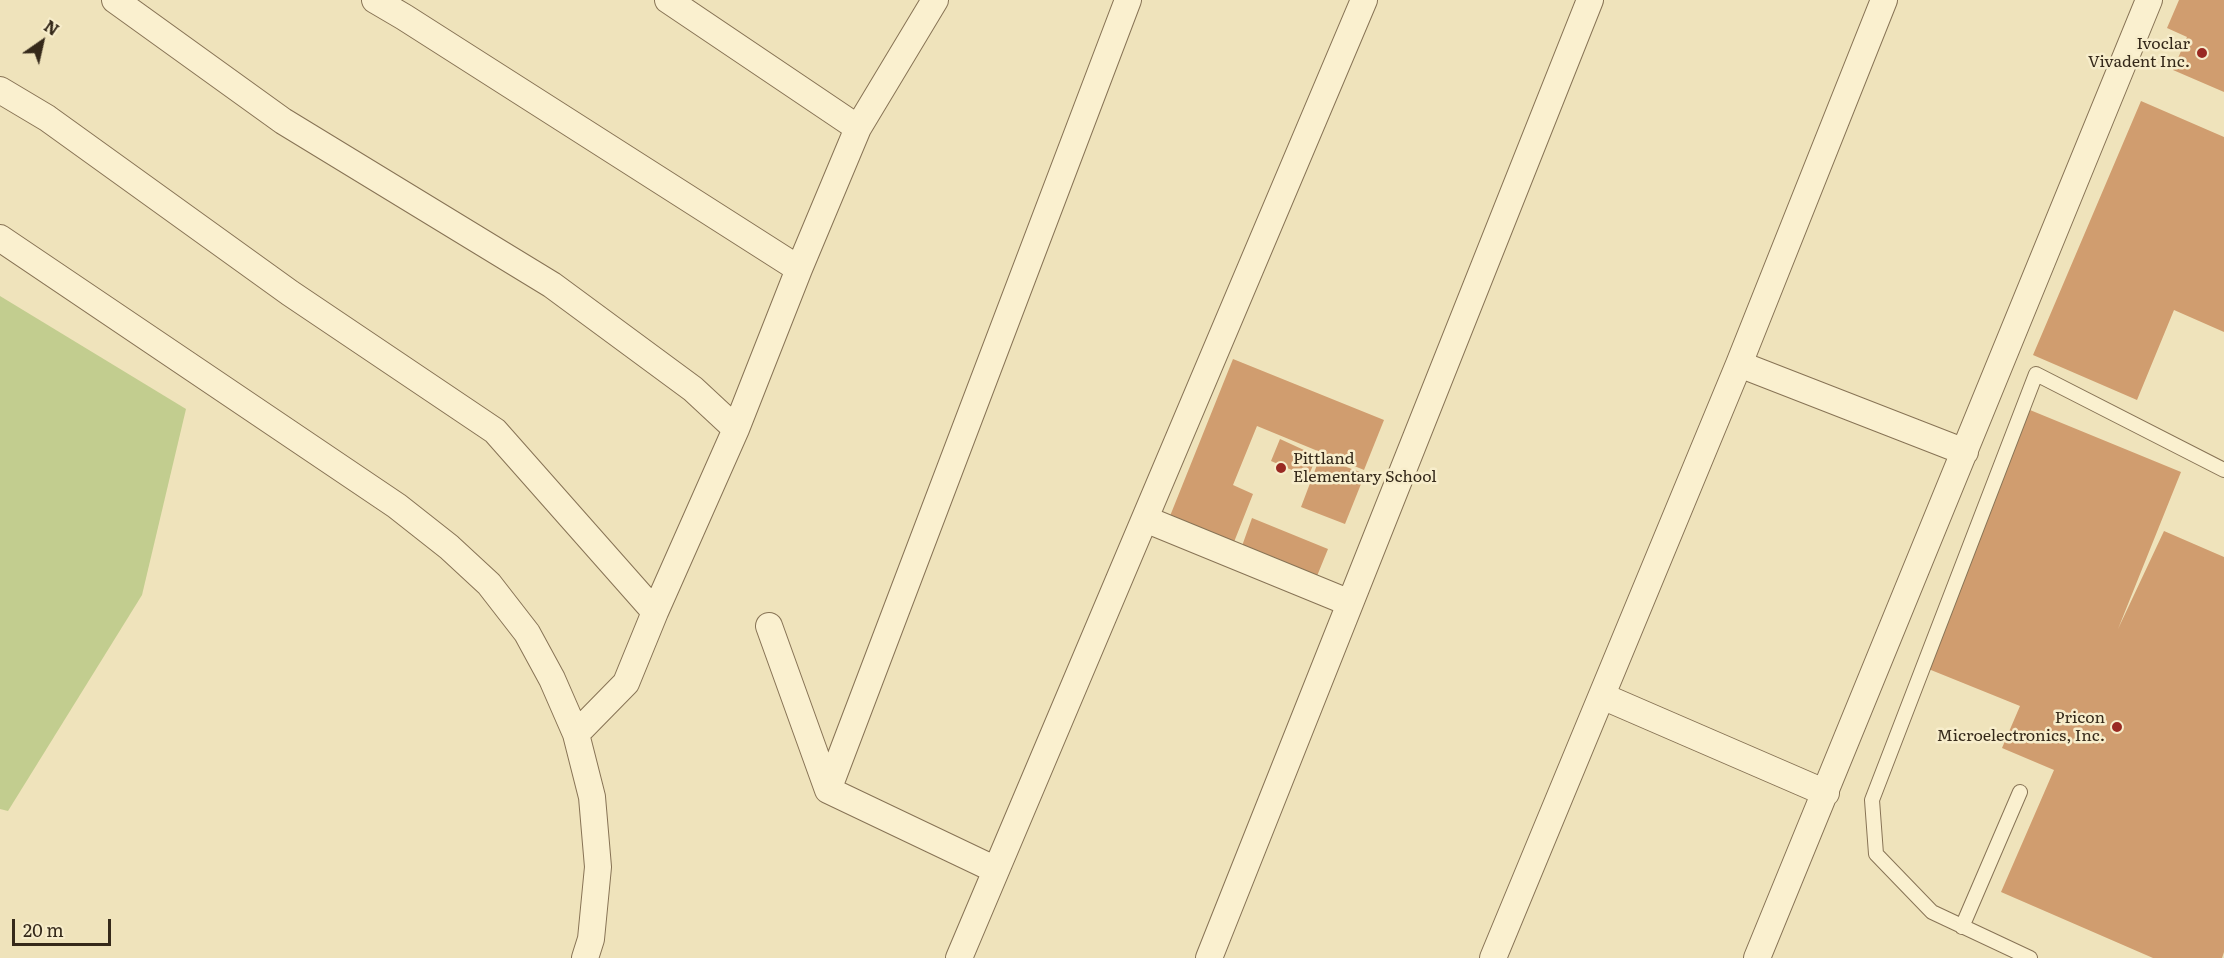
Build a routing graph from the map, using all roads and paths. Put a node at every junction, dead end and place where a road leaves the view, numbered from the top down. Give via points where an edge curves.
1 (115, 0) edge
2 (375, 0) edge
3 (668, 0) edge
4 (935, 0) edge
5 (1128, 0) edge
6 (1364, 0) edge
7 (1590, 0) edge
8 (1884, 0) edge
9 (2149, 0) edge
10 (0, 90) edge
11 (858, 128) junction
12 (0, 238) edge
13 (799, 269) junction
14 (1739, 364) junction
15 (736, 429) junction
16 (1965, 452) junction
17 (2224, 470) edge
18 (1145, 519) junction
19 (1350, 603) junction
20 (655, 612) junction
21 (770, 626) dead end
22 (1602, 696) junction
23 (576, 734) junction
24 (828, 790) junction
25 (2020, 792) dead end
26 (1826, 793) junction
27 (996, 870) junction
28 (1962, 927) junction
29 (585, 958) edge
30 (959, 958) edge
31 (1209, 958) edge
32 (1493, 958) edge
33 (1757, 958) edge
34 (2030, 958) edge

1 - 15 street via 284,121 552,285 693,389
2 - 13 street
3 - 11 street
4 - 11 street
5 - 24 street
6 - 18 street
7 - 19 street
8 - 14 street
9 - 16 street
10 - 20 street via 47,118 290,293 495,431
11 - 13 street
12 - 23 street via 397,506 449,547 489,584 527,633
13 - 15 street
14 - 16 street
14 - 22 street
15 - 20 street
16 - 26 street
17 - 28 lane via 2036,374 1872,800 1876,854 1932,912
18 - 19 street
18 - 27 street
19 - 31 street
20 - 23 street via 626,683
21 - 24 street
22 - 26 street
22 - 32 street
23 - 29 street via 592,797 598,867 591,939
24 - 27 street
25 - 28 lane
26 - 33 street
27 - 30 street
28 - 34 lane

